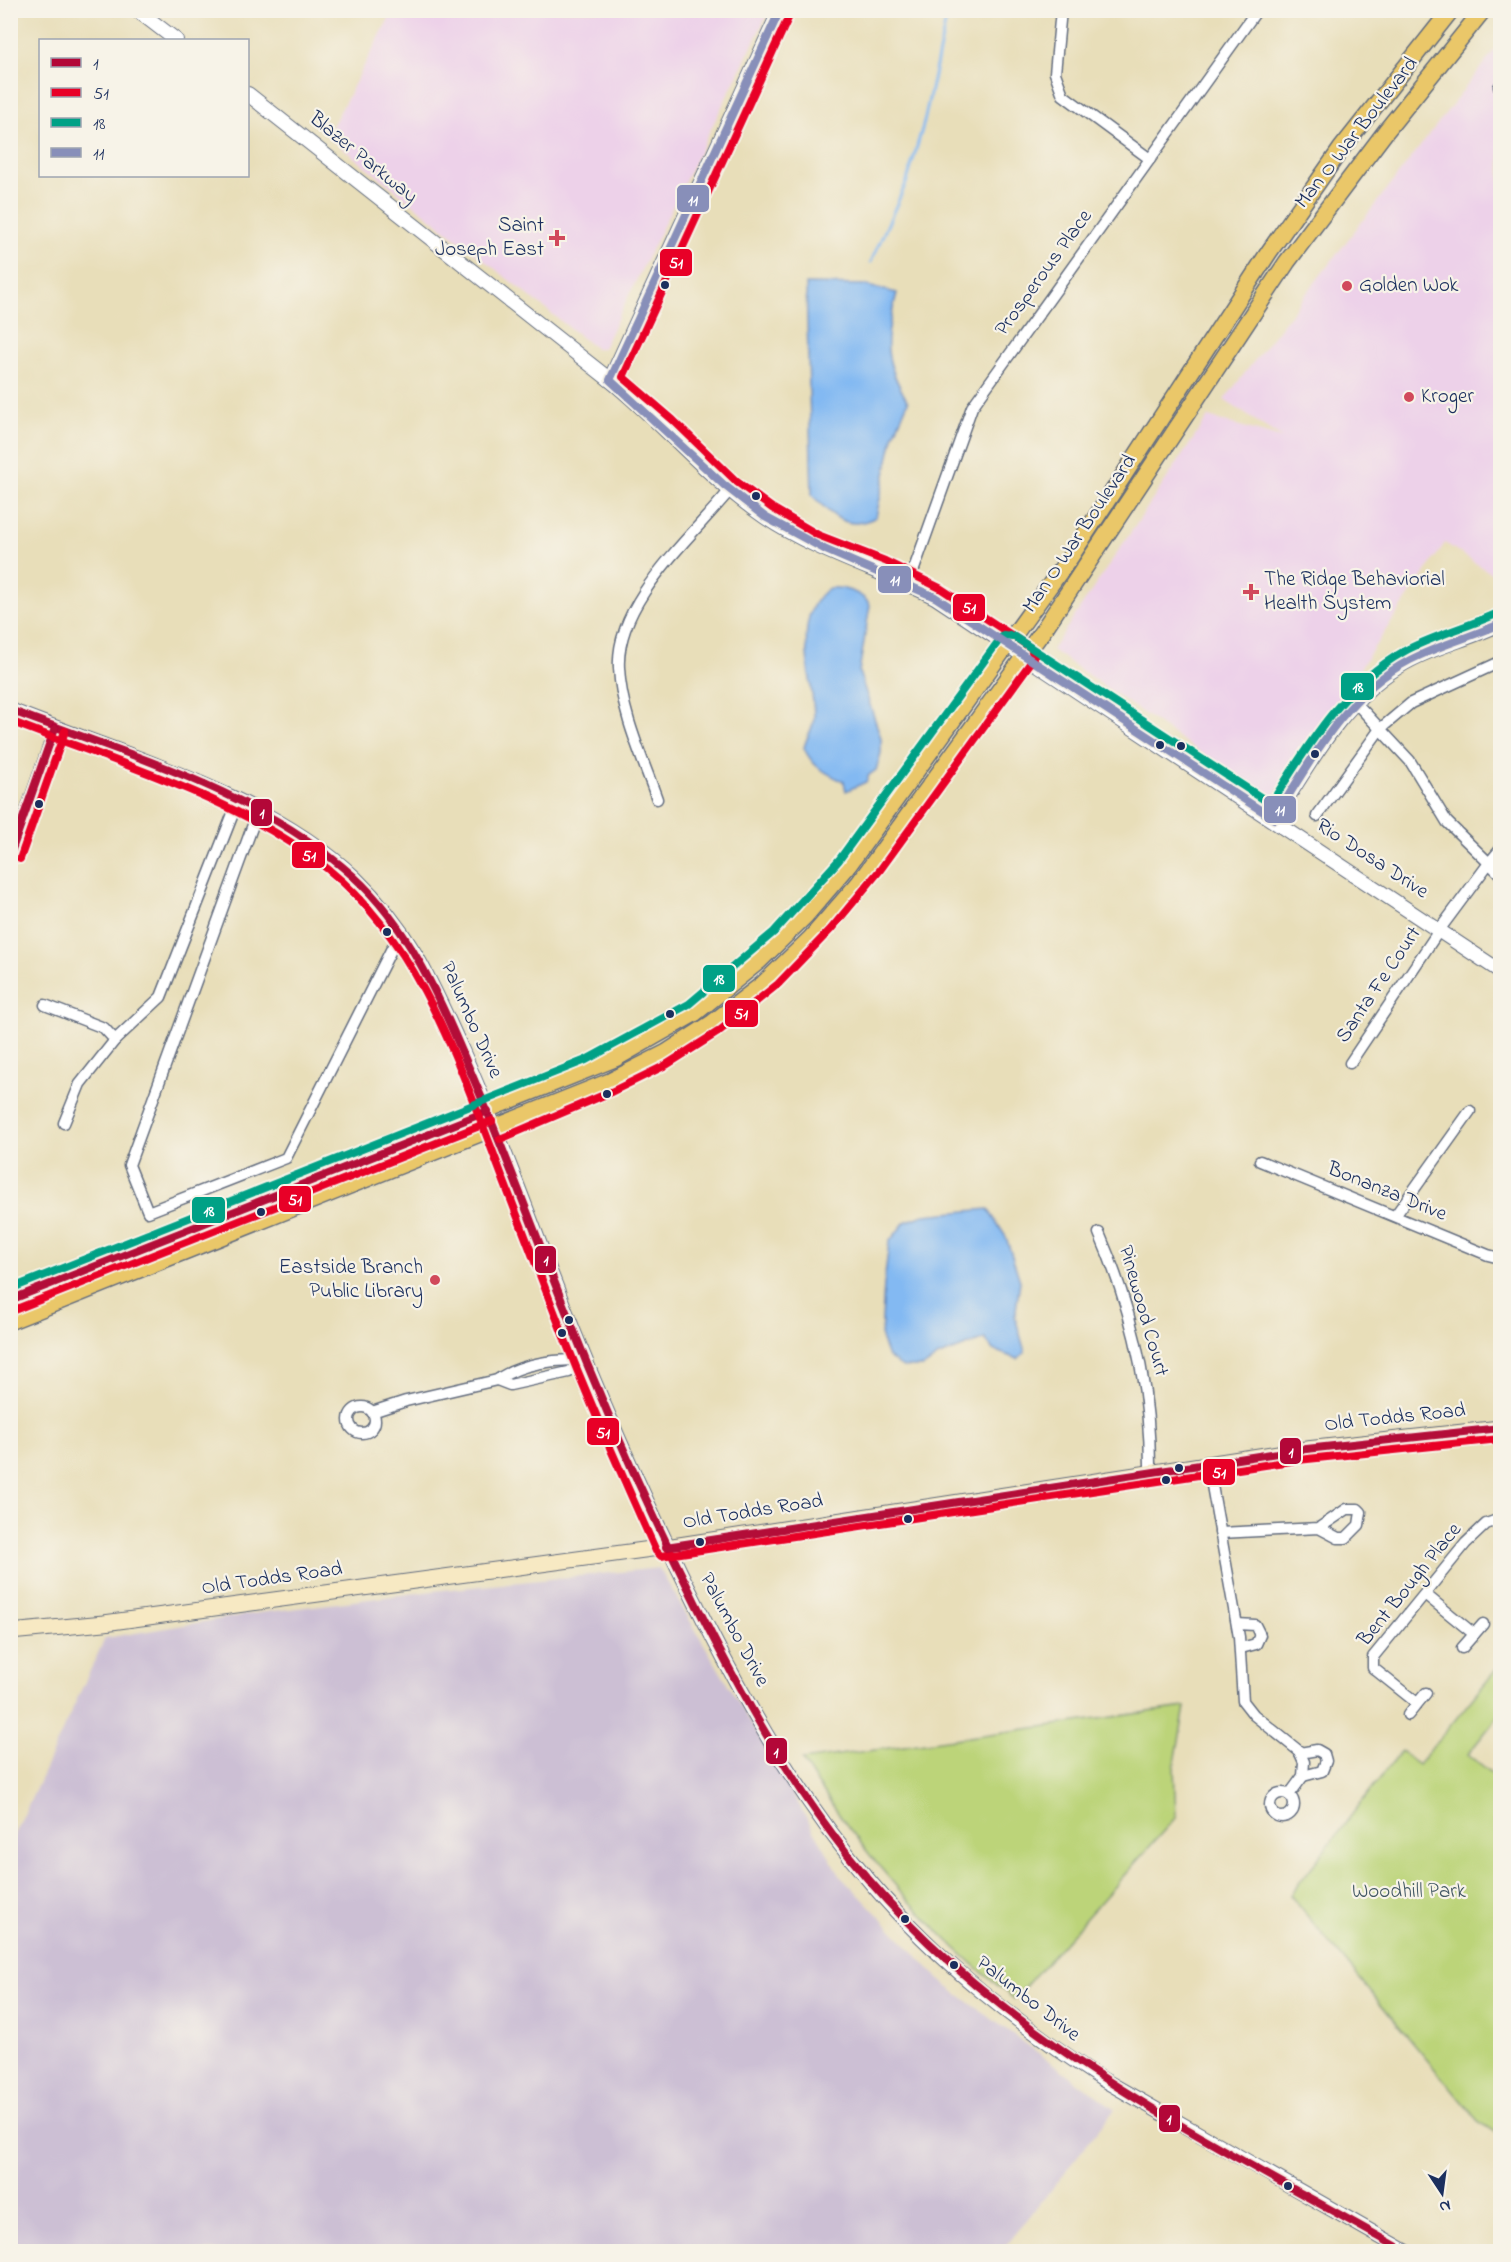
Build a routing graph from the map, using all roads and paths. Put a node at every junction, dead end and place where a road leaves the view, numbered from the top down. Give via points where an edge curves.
1 (137, 10) edge
2 (780, 10) edge
3 (1061, 10) edge
4 (1257, 10) edge
5 (1451, 10) edge
6 (1483, 10) edge
7 (175, 39) edge
8 (249, 95) edge
9 (1150, 159) junction
10 (610, 380) junction
11 (730, 490) junction
12 (909, 583) junction
13 (1500, 624) edge
14 (1008, 645) junction
15 (1024, 656) junction
16 (1500, 662) edge
17 (1355, 702) junction
18 (10, 710) edge
19 (56, 728) junction
20 (1380, 729) junction
21 (657, 799) dead end
22 (238, 801) junction
23 (258, 811) junction
24 (1317, 816) dead end
25 (1274, 819) junction
26 (1500, 850) edge
27 (10, 856) edge
28 (1489, 863) junction
29 (1500, 874) edge
30 (1440, 929) junction
31 (406, 938) junction
32 (1500, 970) edge
33 (45, 1005) dead end
34 (115, 1040) junction
35 (1350, 1063) dead end
36 (488, 1111) junction
37 (1470, 1111) dead end
38 (64, 1123) dead end
39 (496, 1129) junction
40 (1260, 1161) dead end
41 (1395, 1216) junction
42 (1099, 1233) dead end
43 (1500, 1258) edge
44 (10, 1300) edge
45 (10, 1321) edge
46 (584, 1361) junction
47 (372, 1412) dead end
48 (1500, 1428) edge
49 (1208, 1463) junction
50 (1150, 1473) junction
51 (1500, 1519) edge
52 (1319, 1528) dead end
53 (1220, 1533) junction
54 (666, 1547) junction
55 (1426, 1595) junction
56 (1237, 1624) junction
57 (1483, 1624) dead end
58 (10, 1632) edge
59 (1474, 1634) junction
60 (1241, 1648) junction
61 (1462, 1648) dead end
62 (1426, 1693) dead end
63 (1417, 1703) junction
64 (1408, 1715) dead end
65 (1300, 1753) junction
66 (1303, 1776) junction
67 (1289, 1795) dead end
68 (1407, 2252) edge

1 - 7 street
2 - 10 street
3 - 9 street via 1055,73 1063,95
4 - 9 street, Prosperous Place
5 - 14 main road, Man O War Boulevard via 1390,84 1275,242 1103,508
6 - 15 main road, Man O War Boulevard via 1287,262
8 - 10 street, Blazer Parkway
9 - 12 street, Prosperous Place via 972,407
10 - 11 street, Blazer Parkway
11 - 12 street, Blazer Parkway via 798,536
11 - 21 street via 646,587 631,614 621,645 618,666 629,721
12 - 14 street, Blazer Parkway
13 - 17 street via 1398,667
14 - 15 street, Rio Dosa Drive
14 - 36 main road, Man O War Boulevard via 847,867 759,961 694,1013 657,1036 590,1070
15 - 25 street, Rio Dosa Drive
15 - 39 main road, Man O War Boulevard via 859,883 811,938 763,984 711,1024 646,1064
16 - 20 street via 1411,703
17 - 20 street
17 - 25 street
18 - 19 street, Palumbo Drive
19 - 22 street, Palumbo Drive
19 - 27 street
20 - 24 street
20 - 28 street via 1410,761 1447,822
22 - 23 street, Palumbo Drive
22 - 34 street via 161,996
23 - 31 street, Palumbo Drive via 303,837 338,864 374,898
23 - 31 street via 129,1165 148,1212 286,1158 393,946
25 - 30 street, Rio Dosa Drive
26 - 28 street, Santa Fe Court
28 - 29 street
28 - 30 street, Santa Fe Court
30 - 32 street, Rio Dosa Drive
30 - 35 street, Santa Fe Court
31 - 36 street, Palumbo Drive via 424,967
33 - 34 street via 104,1028
34 - 38 street via 80,1084
36 - 39 street, Palumbo Drive
36 - 44 main road, Man O War Boulevard
37 - 41 street
39 - 45 main road, Man O War Boulevard
39 - 46 street, Palumbo Drive
40 - 41 street, Bonanza Drive
41 - 43 street, Bonanza Drive
42 - 50 street, Pinewood Court via 1137,1348 1149,1416
46 - 47 street via 557,1375 510,1385 497,1380
46 - 54 street, Palumbo Drive
48 - 49 main road, Old Todds Road
49 - 50 main road, Old Todds Road
49 - 53 street
50 - 54 main road, Old Todds Road
51 - 55 street, Bent Bough Place via 1478,1531
52 - 53 street
53 - 56 street
54 - 58 main road, Old Todds Road via 104,1623
54 - 68 street, Palumbo Drive via 743,1693 804,1796 872,1885 923,1939 1016,2019 1102,2079
55 - 59 street
55 - 63 street, Bent Bough Place via 1377,1650 1371,1663
56 - 60 street
56 - 60 street via 1255,1625 1260,1635 1256,1644
57 - 59 street
59 - 61 street
60 - 65 street via 1241,1690 1247,1708
62 - 63 street
63 - 64 street
65 - 66 street via 1305,1766
65 - 66 street via 1317,1750 1326,1761 1322,1771
66 - 67 street

